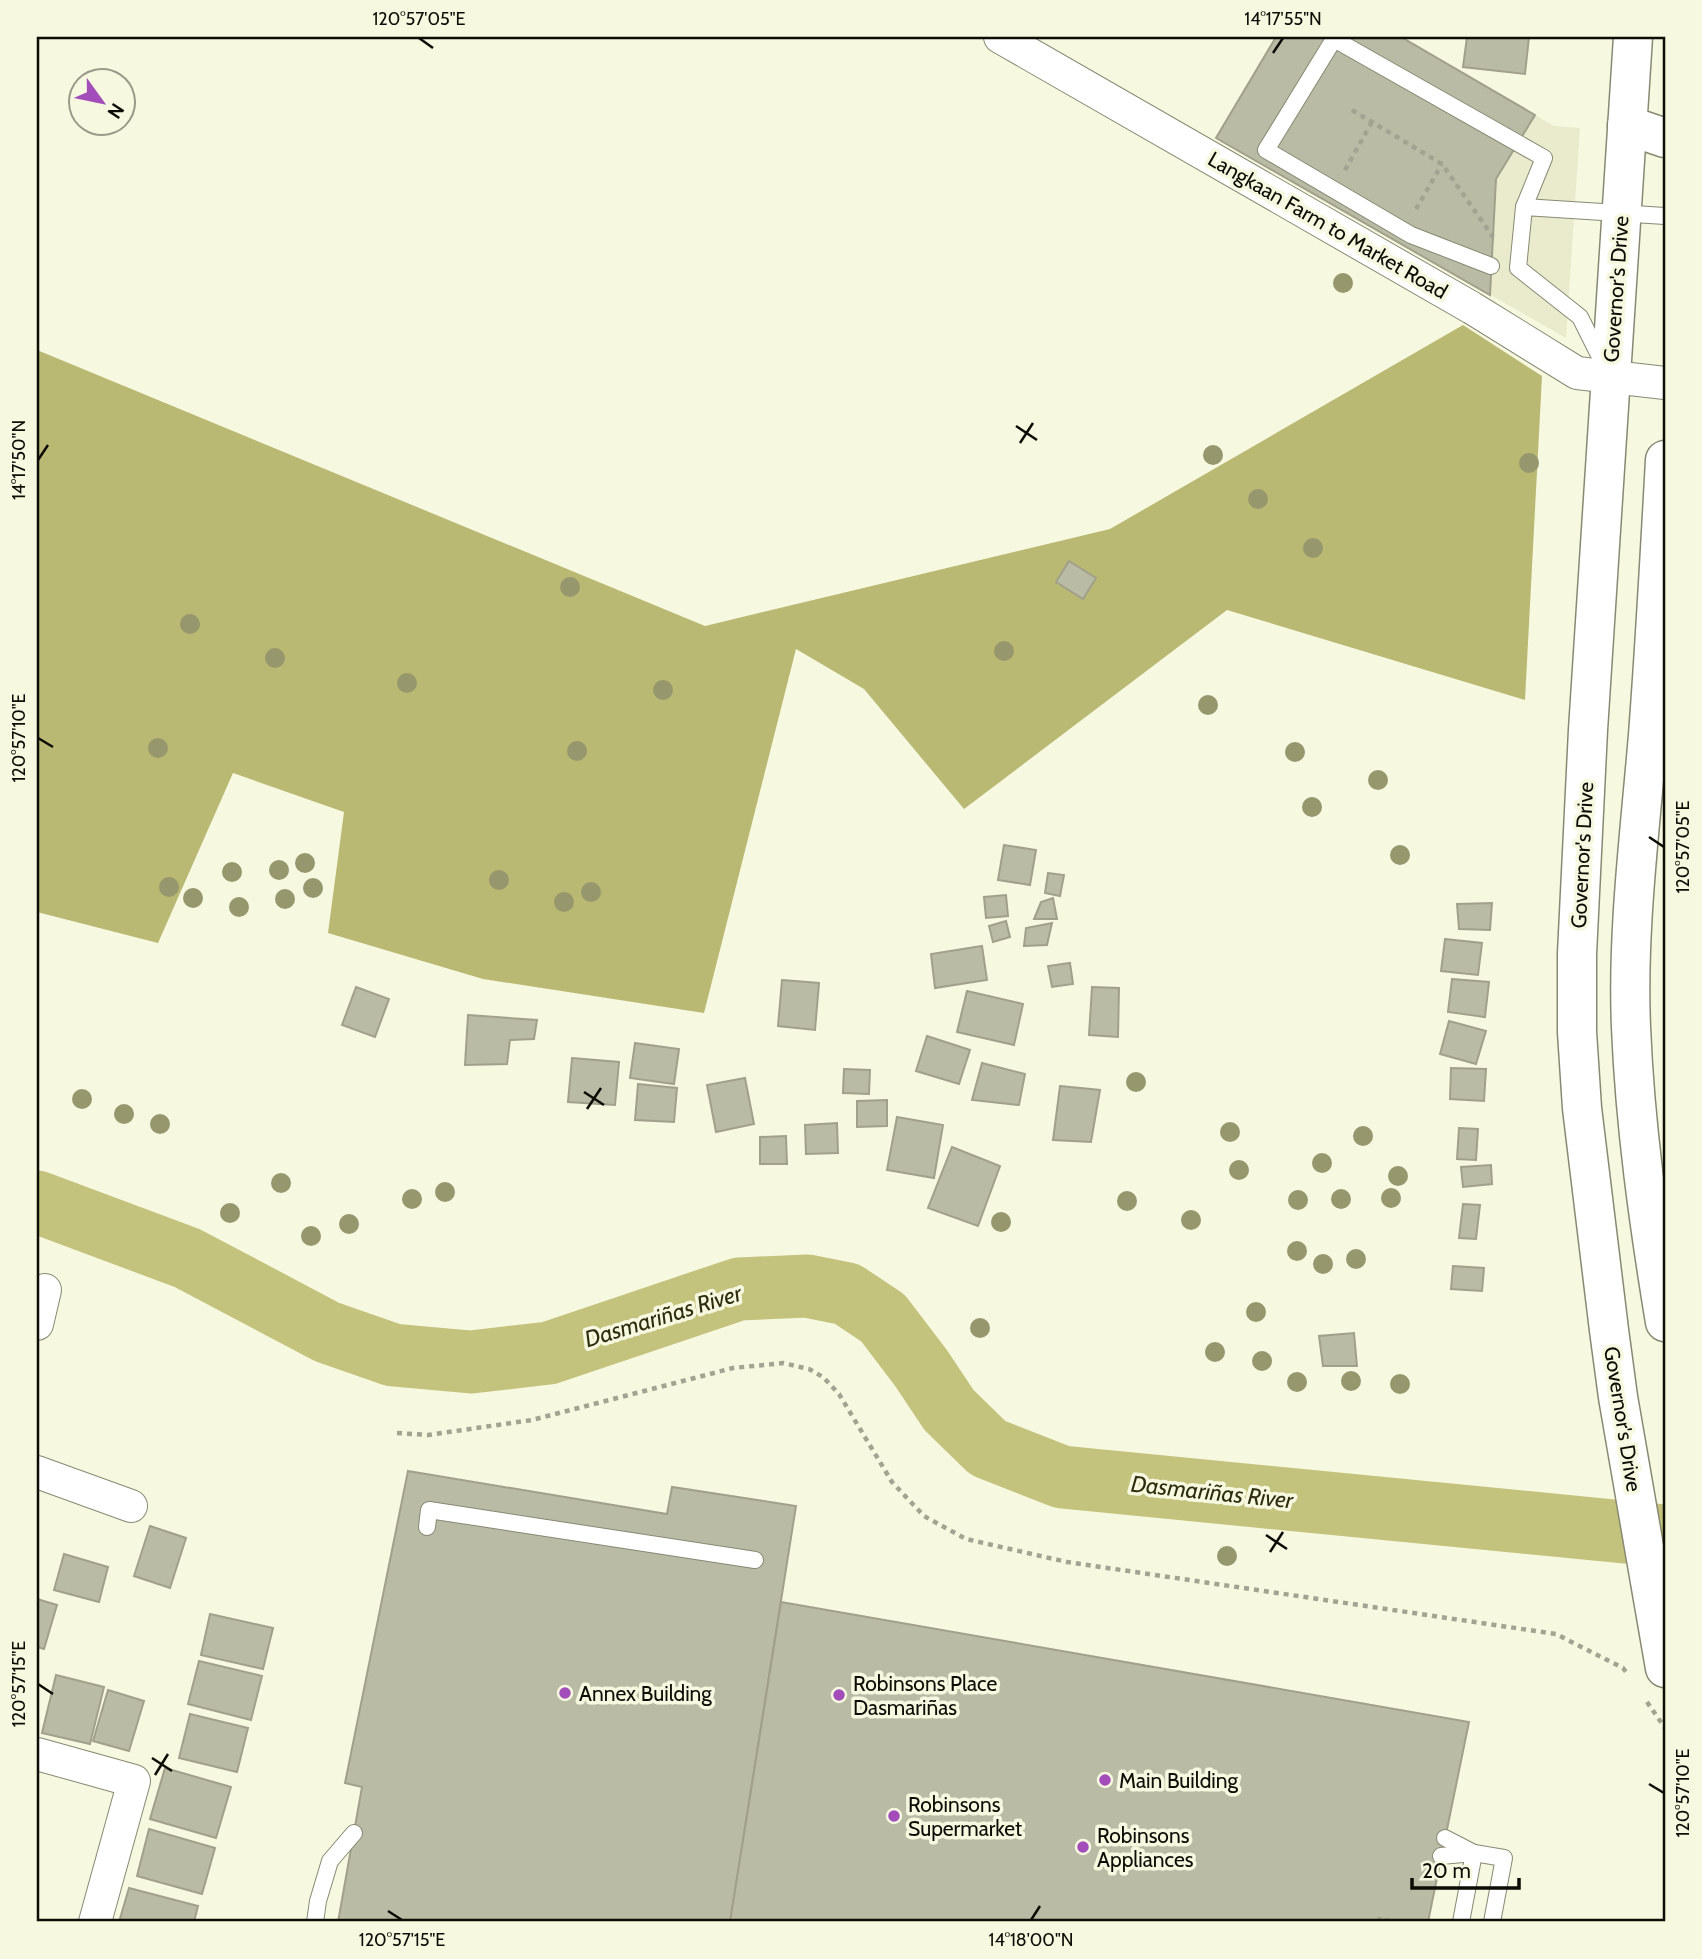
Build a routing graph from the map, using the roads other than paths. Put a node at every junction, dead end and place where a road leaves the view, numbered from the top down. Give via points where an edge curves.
1 (1000, 37) edge
2 (1633, 37) edge
3 (1665, 116) edge
4 (1627, 125) junction
5 (1665, 138) edge
6 (1524, 207) junction
7 (1621, 213) junction
8 (1665, 216) edge
9 (1491, 267) dead end
10 (1611, 378) junction
11 (1665, 383) edge
12 (1665, 460) edge
13 (45, 1290) dead end
14 (1665, 1322) edge
15 (37, 1324) edge
16 (37, 1472) edge
17 (131, 1506) dead end
18 (427, 1527) dead end
19 (755, 1560) dead end
20 (1649, 1669) edge
21 (37, 1754) edge
22 (354, 1833) dead end
23 (1445, 1838) dead end
24 (1474, 1853) junction
25 (1441, 1856) dead end
26 (95, 1922) edge
27 (314, 1922) edge
28 (1461, 1922) edge
29 (1492, 1922) edge

1 - 10 street, Langkaan Farm to Market Road via 1577,373
2 - 4 main road, Governor's Drive
3 - 4 main road
4 - 5 main road
4 - 7 main road, Governor's Drive
6 - 7 lane
6 - 9 lane via 1544,158 1334,39 1266,150 1411,235
6 - 10 lane via 1518,268 1580,317
7 - 8 lane
7 - 10 main road, Governor's Drive
10 - 11 street, Langkaan Farm to Market Road
10 - 20 main road, Governor's Drive via 1587,743 1577,1032 1587,1157
12 - 14 main road via 1631,955 1631,1025 1643,1172
13 - 15 street
16 - 17 street
18 - 19 lane via 429,1510
21 - 26 street via 134,1781
22 - 27 lane via 330,1861
23 - 24 lane
24 - 25 lane
24 - 28 lane
24 - 29 lane via 1504,1858

